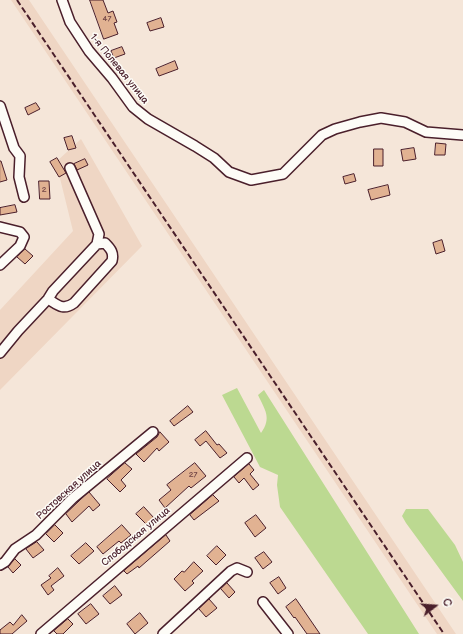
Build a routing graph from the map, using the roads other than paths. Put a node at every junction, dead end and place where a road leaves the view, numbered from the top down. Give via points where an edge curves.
1 (62, 0) edge
2 (0, 106) edge
3 (463, 135) edge
4 (70, 168) dead end
5 (24, 197) dead end
6 (0, 227) edge
7 (97, 244) junction
8 (0, 265) edge
9 (48, 299) junction
10 (0, 353) edge
11 (153, 432) dead end
12 (247, 458) dead end
13 (0, 565) edge
14 (246, 572) dead end
15 (263, 602) dead end
16 (41, 634) edge
17 (163, 634) edge
18 (288, 634) edge

1 - 3 street, 1-я Полевая улица via 70,22 89,51 133,107 214,158 229,172 251,180 283,174 322,136 335,129 360,122 381,118 405,122 426,132
2 - 5 street via 14,148 20,156 19,177
4 - 7 street via 99,234
6 - 8 street via 20,232 24,237 20,246
7 - 9 street
7 - 9 street via 105,243 113,256 112,261 69,307 61,307
9 - 10 street
11 - 13 street, Ростовская улица via 73,498 36,535 15,549
12 - 16 street, Слободская улица
14 - 17 street via 237,568 231,571
15 - 18 street

